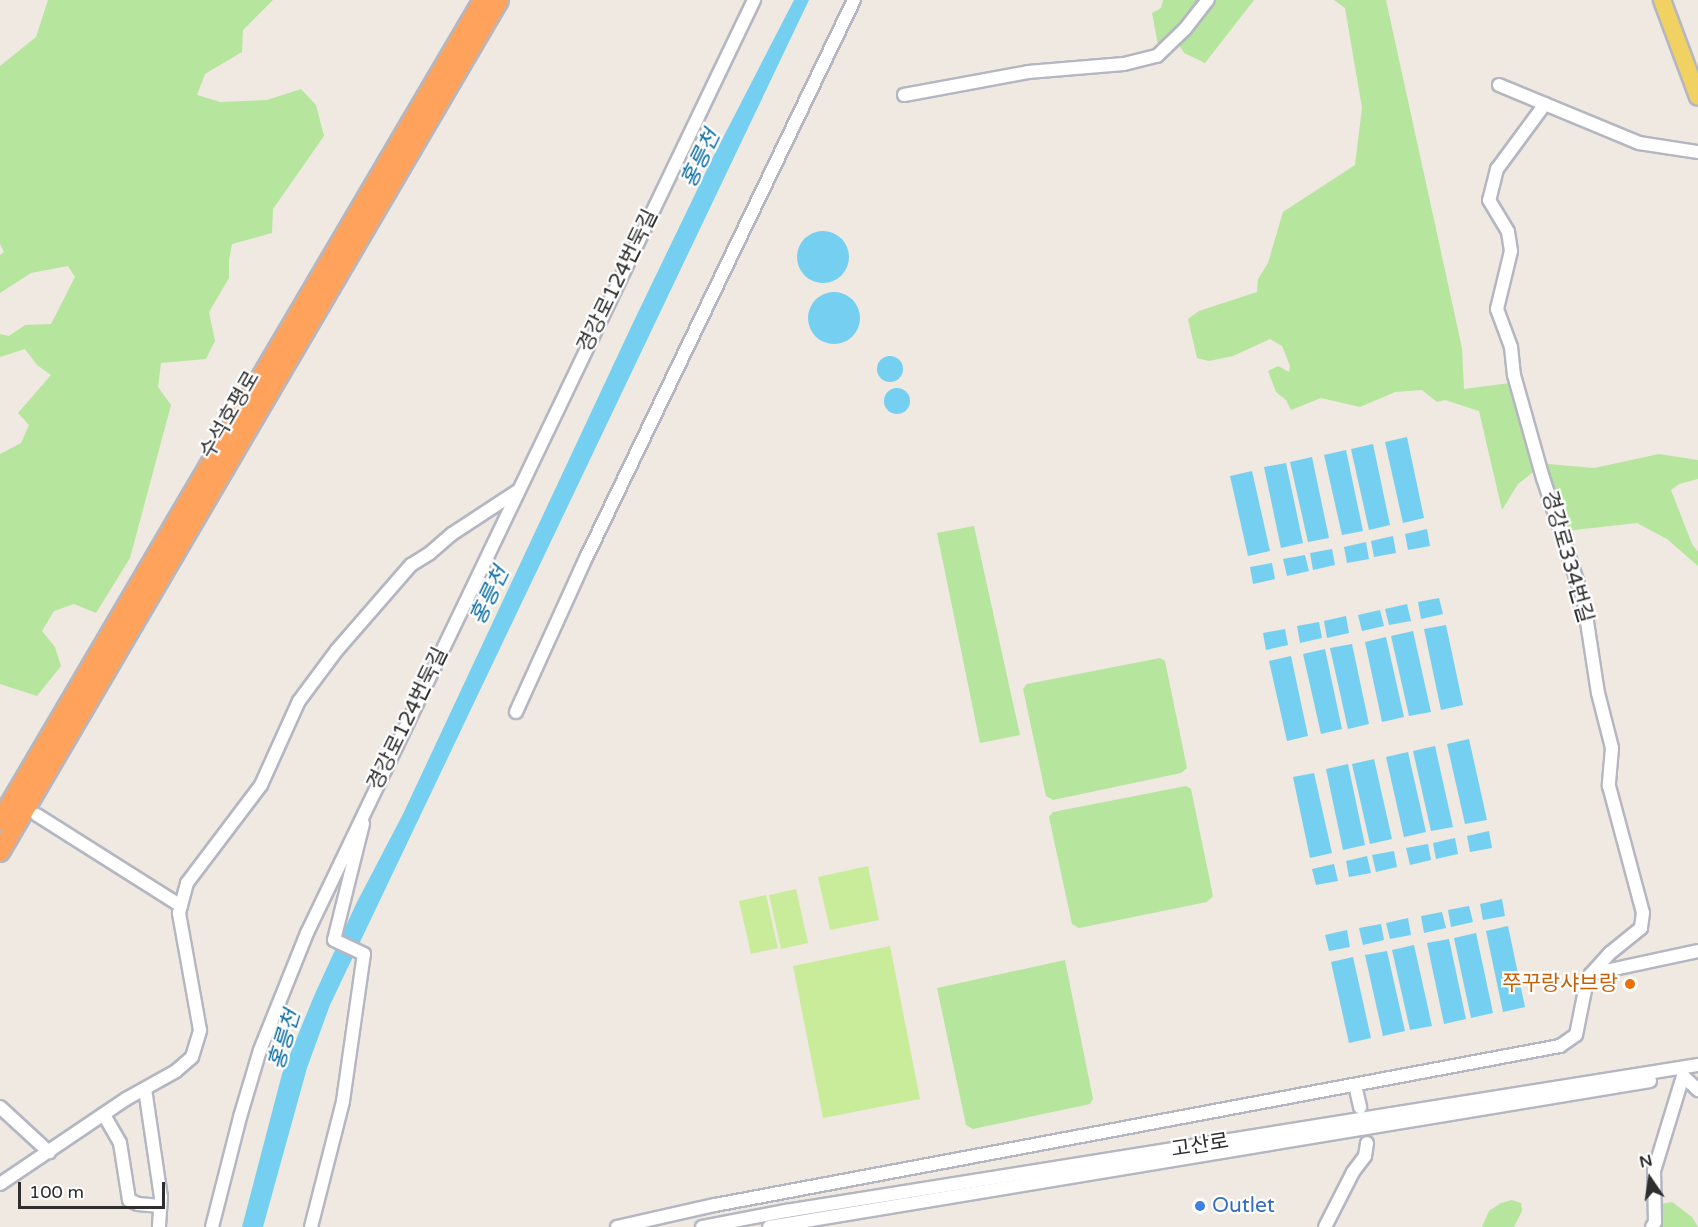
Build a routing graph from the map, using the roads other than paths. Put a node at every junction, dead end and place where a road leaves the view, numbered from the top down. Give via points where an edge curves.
1 (483, 0) edge
2 (499, 0) edge
3 (754, 0) edge
4 (854, 0) edge
5 (1208, 0) edge
6 (1662, 0) edge
7 (1673, 0) edge
8 (1698, 66) edge
9 (1498, 85) dead end
10 (904, 96) dead end
11 (1698, 97) edge
12 (1545, 104) junction
13 (1698, 152) edge
14 (518, 490) junction
15 (516, 712) dead end
16 (363, 812) junction
17 (37, 815) dead end
18 (0, 821) edge
19 (0, 852) edge
20 (181, 906) junction
21 (1698, 951) edge
22 (1591, 974) junction
23 (1698, 1065) edge
24 (1698, 1073) edge
25 (1683, 1076) junction
26 (1355, 1085) junction
27 (145, 1089) junction
28 (1698, 1090) edge
29 (0, 1107) edge
30 (1360, 1107) dead end
31 (104, 1114) junction
32 (1367, 1143) dead end
33 (49, 1152) junction
34 (0, 1184) edge
35 (160, 1206) junction
36 (159, 1227) edge
37 (212, 1227) edge
38 (311, 1227) edge
39 (617, 1227) edge
40 (702, 1227) edge
41 (769, 1227) edge
42 (1325, 1227) edge
43 (1652, 1227) edge

1 - 18 highway, 수석호평로
2 - 19 highway, 수석호평로
3 - 14 street, 경강로124번둑길
4 - 15 street
5 - 10 street via 1157,56 1124,64 1028,72
6 - 11 main road
7 - 8 main road
9 - 12 street
12 - 13 street via 1639,143
12 - 22 street, 경강로334번길 via 1497,168 1489,200 1508,232 1511,251 1497,309 1511,347 1514,375 1543,478 1584,602 1598,693 1612,748 1609,786 1643,913 1641,928 1610,952
14 - 16 street, 경강로124번둑길
14 - 20 street via 411,565 338,650 299,701 261,785 187,883
16 - 37 street, 경강로124번둑길 via 307,933 260,1050
16 - 38 street via 334,940 364,954 343,1101
17 - 20 street
20 - 27 street via 179,913 200,1030 192,1057
21 - 22 street
22 - 26 street via 1576,1035 1560,1046
23 - 40 street, 고산로
24 - 25 street, 고산로
25 - 28 street
25 - 41 street, 고산로
25 - 43 street via 1654,1171
26 - 30 street
26 - 39 street via 715,1205
27 - 31 street
27 - 35 street
29 - 33 street
31 - 33 street
31 - 35 street via 120,1143 129,1200
32 - 42 street via 1365,1156
33 - 34 street
35 - 36 street

